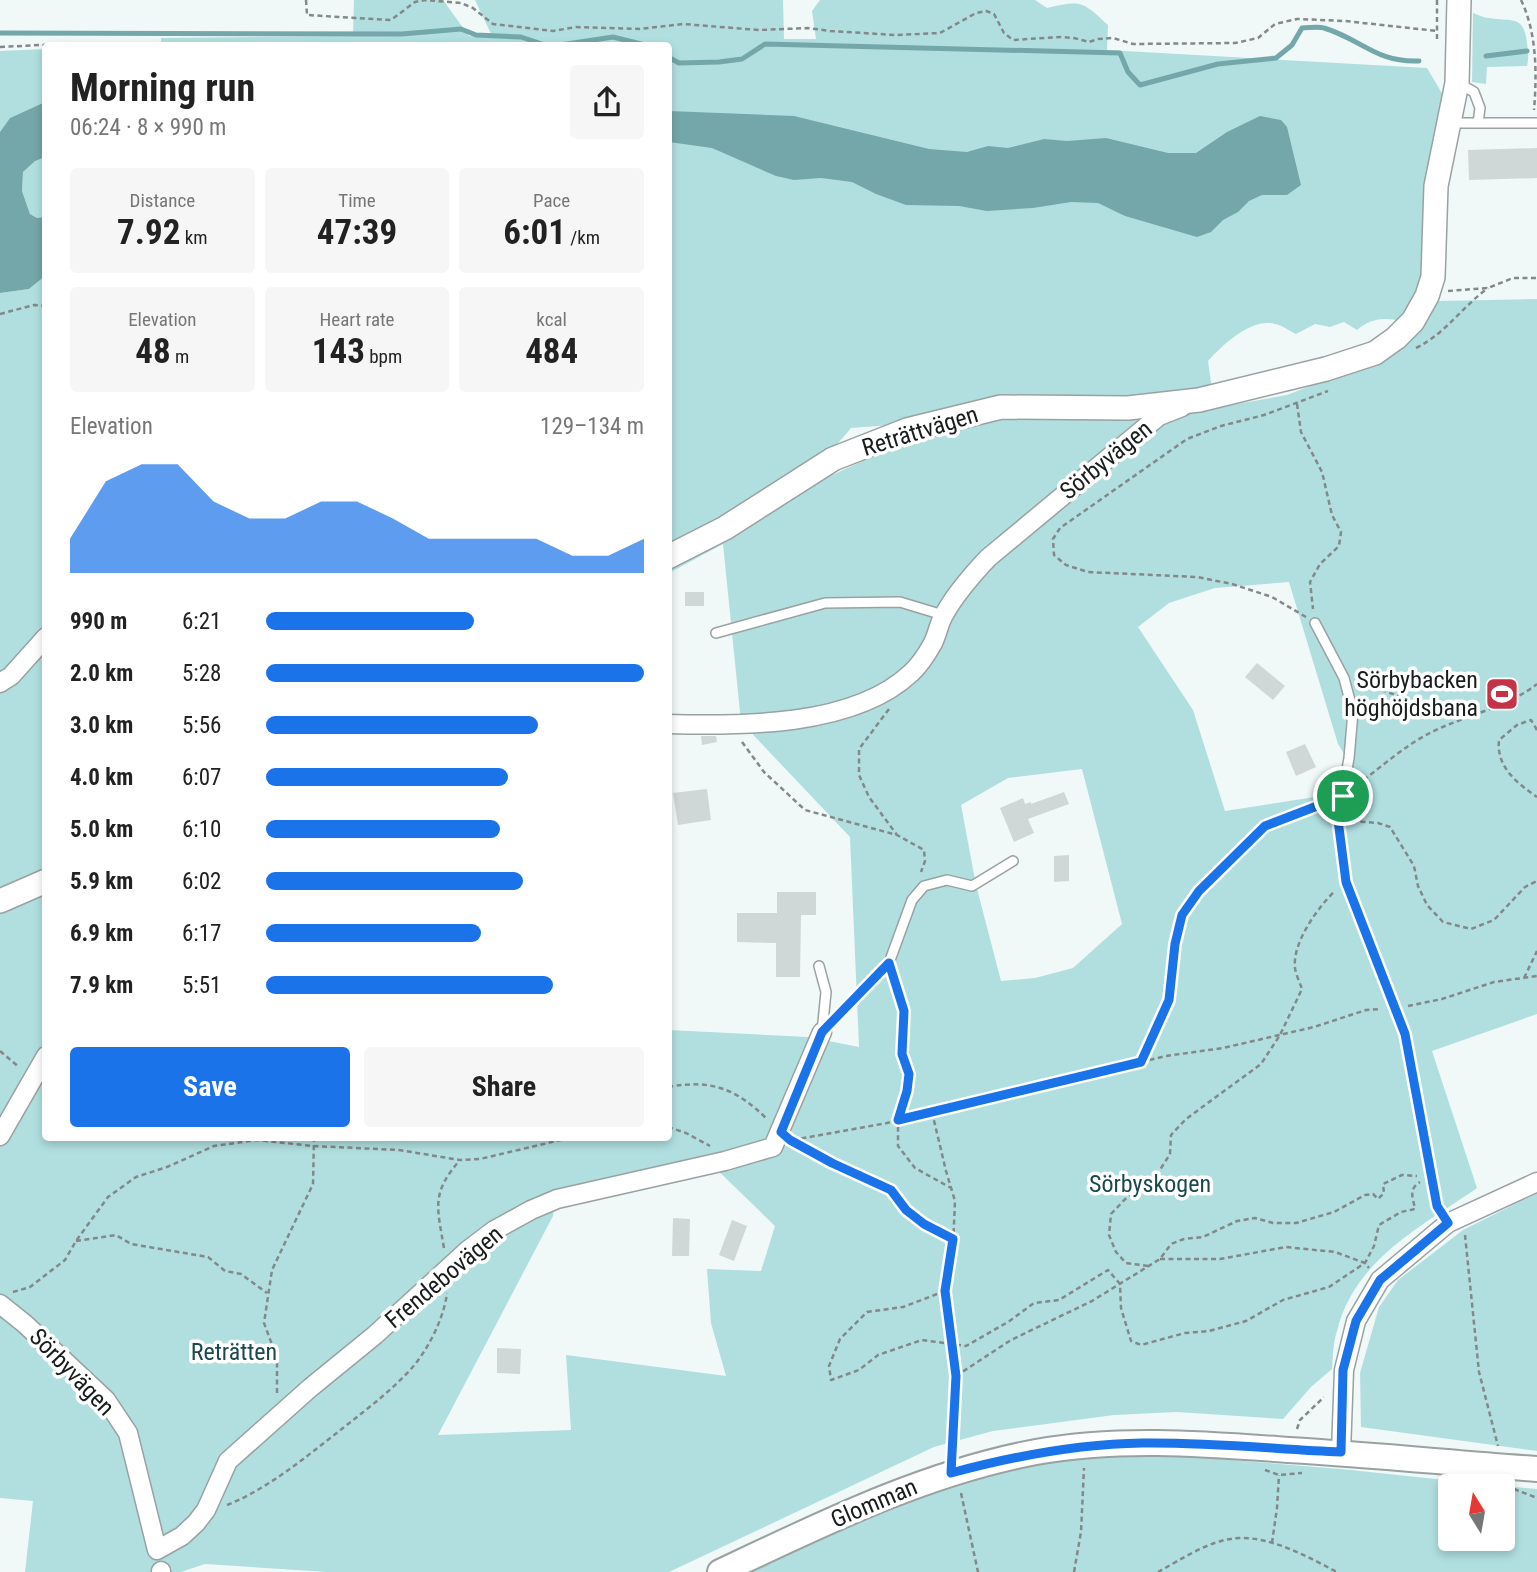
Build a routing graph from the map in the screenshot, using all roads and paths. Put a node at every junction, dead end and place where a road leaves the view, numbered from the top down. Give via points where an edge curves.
1 (306, 0) edge
2 (1459, 0) edge
3 (1521, 0) edge
4 (1437, 31) dead end
5 (42, 45) edge
6 (0, 47) edge
7 (1457, 83) junction
8 (1450, 123) junction
9 (1478, 123) junction
10 (1535, 123) edge
11 (1537, 278) edge
12 (1488, 288) junction
13 (1429, 290) junction
14 (42, 306) edge
15 (0, 314) edge
16 (1409, 351) dead end
17 (1333, 388) dead end
18 (1199, 400) junction
19 (1297, 404) junction
20 (672, 555) edge
21 (943, 615) junction
22 (1315, 623) junction
23 (716, 633) dead end
24 (42, 641) edge
25 (1344, 678) junction
26 (0, 683) edge
27 (1537, 684) edge
28 (891, 706) dead end
29 (1462, 718) junction
30 (672, 724) edge
31 (729, 726) junction
32 (1537, 730) edge
33 (1343, 796) junction
34 (1537, 797) edge
35 (1338, 820) junction
36 (897, 835) junction
37 (1013, 860) dead end
38 (1537, 881) edge
39 (1346, 882) junction
40 (42, 883) edge
41 (912, 900) junction
42 (0, 901) edge
43 (1537, 951) edge
44 (889, 963) junction
45 (819, 965) dead end
46 (1537, 976) edge
47 (1524, 978) junction
48 (1395, 1008) junction
49 (822, 1032) junction
50 (1280, 1035) junction
51 (0, 1051) edge
52 (42, 1062) edge
53 (1141, 1062) junction
54 (32, 1077) junction
55 (672, 1087) edge
56 (932, 1112) junction
57 (898, 1120) junction
58 (672, 1128) edge
59 (781, 1132) junction
60 (0, 1136) edge
61 (250, 1141) edge
62 (266, 1141) edge
63 (314, 1141) edge
64 (556, 1141) edge
65 (313, 1146) junction
66 (715, 1149) dead end
67 (460, 1160) junction
68 (1537, 1182) edge
69 (951, 1188) junction
70 (1456, 1220) junction
71 (953, 1239) junction
72 (76, 1241) junction
73 (1160, 1259) junction
74 (1365, 1263) junction
75 (1148, 1266) junction
76 (446, 1271) junction
77 (1380, 1280) junction
78 (1120, 1284) junction
79 (945, 1291) junction
80 (268, 1293) junction
81 (3, 1299) edge
82 (952, 1343) junction
83 (956, 1376) junction
84 (1343, 1383) junction
85 (278, 1417) junction
86 (1293, 1450) junction
87 (1341, 1452) junction
88 (1503, 1466) junction
89 (1094, 1467) dead end
90 (1084, 1468) junction
91 (1261, 1468) dead end
92 (1075, 1469) dead end
93 (1537, 1469) edge
94 (1279, 1475) junction
95 (954, 1486) junction
96 (1516, 1490) edge
97 (1537, 1498) edge
98 (201, 1516) junction
99 (1272, 1543) junction
100 (157, 1550) junction
101 (160, 1572) edge
102 (720, 1572) edge
103 (978, 1572) edge
104 (1074, 1572) edge
105 (1158, 1572) edge
106 (1337, 1572) edge

1 - 4 path via 307,15 376,20 391,20 415,2 451,2 473,8 493,24 553,31 683,24 924,34 940,33 986,11 994,14 1013,40 1059,37 1089,42 1113,38 1133,44 1235,43 1258,38 1275,24 1297,19
2 - 7 street, Sörbyvägen
3 - 10 path via 1534,52
5 - 6 path
7 - 8 street, Sörbyvägen
7 - 9 lane via 1474,92 1480,108
8 - 9 lane
8 - 13 street, Sörbyvägen via 1438,168
9 - 10 lane
11 - 12 path via 1513,278
12 - 13 path
12 - 16 path via 1451,324
13 - 18 street, Sörbyvägen via 1413,321 1376,353
14 - 15 path
17 - 19 path
18 - 20 street, Reträttvägen via 1128,408 1001,407 907,430 834,459
18 - 21 street, Sörbyvägen via 1159,416 1010,538 970,577
19 - 22 path via 1301,432 1322,472 1341,532 1339,546 1320,564 1310,582
19 - 22 path via 1187,439 1060,528 1053,539 1054,555 1066,565 1088,572 1197,577 1232,584 1272,597
21 - 23 lane via 900,602 825,603
21 - 31 street, Sörbyvägen via 933,644 911,673 877,696 819,715
22 - 25 lane
24 - 26 street
25 - 29 path via 1434,713
25 - 33 lane via 1353,712
27 - 29 path via 1493,709
28 - 36 path via 859,749 859,775
29 - 33 path via 1427,735
30 - 31 street, Sörbyvägen
31 - 36 path via 764,772 805,810
32 - 34 path via 1531,720 1517,725 1500,740 1498,752 1517,783
33 - 35 lane
33 - 53 path via 1265,826 1199,891 1182,915 1169,1000
35 - 38 path via 1390,827 1414,866 1426,905 1443,922 1471,929 1494,920 1525,887
35 - 39 lane
36 - 41 path via 924,850 925,861
37 - 41 lane via 972,886 947,880 924,886
39 - 48 lane
39 - 50 path via 1321,905 1305,930 1295,968 1302,989
40 - 42 street
41 - 44 lane
43 - 47 path
44 - 49 lane
44 - 57 path via 904,1011 902,1054 909,1074
45 - 49 lane via 826,992
46 - 47 path
47 - 48 path
48 - 50 path via 1366,1010
48 - 70 lane via 1414,1073 1437,1206
49 - 59 street, Frendebovägen
50 - 53 path
50 - 75 path via 1261,1064 1186,1119 1171,1135 1170,1154 1158,1173 1111,1214 1109,1235 1116,1252 1126,1263
51 - 54 path
52 - 54 street
53 - 56 path
54 - 60 street
55 - 59 path via 724,1088 746,1099
56 - 57 path
56 - 69 path
57 - 69 path via 898,1146 915,1168
57 - 71 path via 790,1140 891,1190 906,1210
58 - 66 path
59 - 76 street, Frendebovägen via 774,1147 557,1199 493,1231
61 - 72 path via 214,1146 136,1177 108,1197
62 - 65 path
63 - 65 path
64 - 67 path
65 - 67 path via 400,1150
65 - 80 path via 313,1184 272,1270
67 - 76 path via 440,1189 437,1212
68 - 70 street
69 - 71 path via 955,1200
70 - 77 street
70 - 88 path via 1479,1371
71 - 79 path
72 - 80 path via 116,1235 131,1244 208,1258
72 - 81 path via 65,1260 47,1275
73 - 74 path via 1220,1259 1286,1247 1335,1252
73 - 74 path via 1171,1244 1203,1237 1237,1221 1255,1217 1296,1223 1334,1212 1365,1195 1378,1199 1384,1193 1383,1184 1402,1175 1416,1175 1422,1181 1411,1192 1416,1209 1379,1225
73 - 75 path
74 - 77 path
74 - 78 path via 1329,1287 1283,1300 1246,1321 1141,1345 1131,1342
75 - 78 path
76 - 85 street, Frendebovägen
76 - 98 path via 442,1314 413,1367 281,1477
77 - 84 street via 1356,1321
78 - 82 path via 1108,1270 1059,1300 1034,1303 966,1346
78 - 83 path via 1011,1340
79 - 82 path
79 - 82 path via 902,1307 867,1312 841,1339 829,1366 831,1380 859,1370 878,1355 922,1340
80 - 85 path via 264,1323 276,1357
81 - 100 street, Sörbyvägen via 106,1400 128,1433
82 - 83 path
83 - 95 path
84 - 86 path via 1300,1420
84 - 87 street
85 - 98 street, Frendebovägen via 228,1461
86 - 87 main road, Glomman
86 - 94 path via 1292,1473
86 - 95 main road, Glomman via 1206,1444 1101,1445 1038,1452
87 - 88 main road, Glomman
88 - 93 main road, Glomman
89 - 90 path
90 - 92 path
90 - 104 path
91 - 94 path
94 - 99 path
95 - 102 main road, Glomman via 833,1520
95 - 103 path
96 - 97 path
98 - 100 street, Frendebovägen via 182,1536
99 - 105 path via 1238,1538 1200,1548
99 - 106 path
100 - 101 lane, Sörbyvägen

